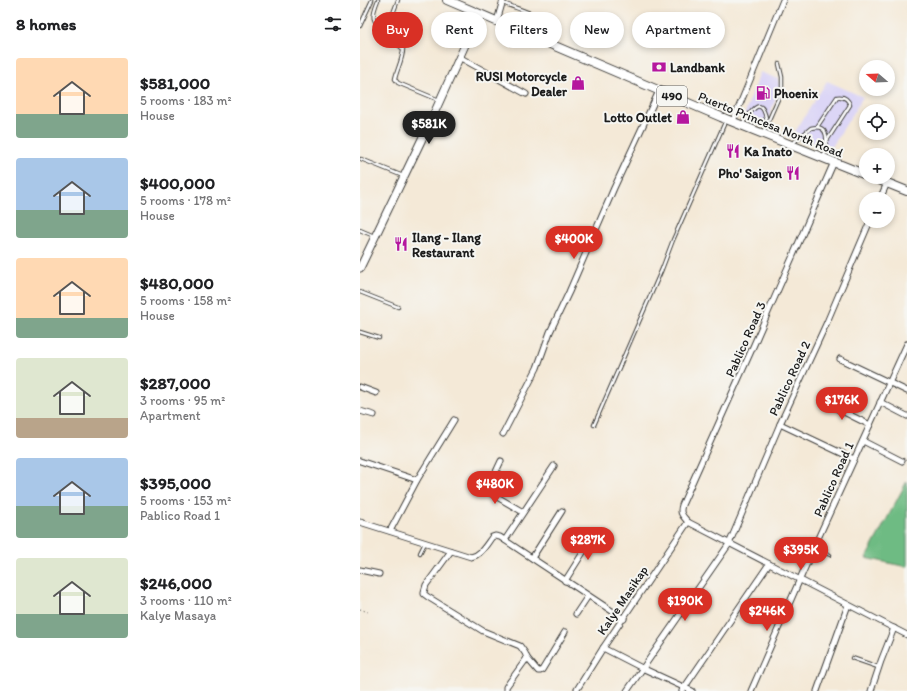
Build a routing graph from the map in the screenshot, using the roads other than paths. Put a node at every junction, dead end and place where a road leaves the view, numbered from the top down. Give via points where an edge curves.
1 (372, 0) edge
2 (378, 0) edge
3 (398, 0) edge
4 (449, 0) edge
5 (782, 0) edge
6 (503, 2) edge
7 (374, 12) edge
8 (394, 12) edge
9 (475, 12) edge
10 (500, 12) edge
11 (528, 12) edge
12 (360, 26) edge
13 (402, 48) edge
14 (463, 48) edge
15 (559, 48) edge
16 (459, 56) junction
17 (779, 64) dead end
18 (659, 91) junction
19 (526, 94) dead end
20 (440, 100) junction
21 (729, 120) junction
22 (767, 123) junction
23 (742, 125) junction
24 (817, 127) junction
25 (763, 134) junction
26 (826, 142) junction
27 (791, 145) junction
28 (824, 158) junction
29 (361, 159) dead end
30 (834, 162) junction
31 (859, 172) edge
32 (404, 176) junction
33 (890, 184) edge
34 (907, 191) edge
35 (867, 228) edge
36 (360, 230) edge
37 (376, 237) junction
38 (360, 268) edge
39 (360, 292) edge
40 (398, 307) dead end
41 (360, 332) edge
42 (379, 338) dead end
43 (907, 344) edge
44 (840, 359) dead end
45 (889, 382) junction
46 (360, 387) edge
47 (907, 390) edge
48 (376, 393) dead end
49 (822, 401) dead end
50 (880, 402) junction
51 (360, 411) edge
52 (374, 416) dead end
53 (907, 416) edge
54 (454, 420) dead end
55 (594, 424) dead end
56 (780, 424) junction
57 (870, 425) junction
58 (503, 434) dead end
59 (863, 441) junction
60 (854, 459) junction
61 (360, 461) edge
62 (501, 461) dead end
63 (902, 461) dead end
64 (554, 466) dead end
65 (418, 480) junction
66 (475, 484) dead end
67 (487, 491) junction
68 (562, 511) dead end
69 (523, 512) junction
70 (360, 522) edge
71 (688, 522) junction
72 (390, 531) junction
73 (596, 532) dead end
74 (505, 540) junction
75 (425, 542) junction
76 (729, 544) junction
77 (814, 547) junction
78 (451, 551) junction
79 (420, 553) dead end
80 (830, 555) dead end
81 (532, 558) junction
82 (769, 564) junction
83 (360, 570) edge
84 (379, 574) dead end
85 (800, 580) junction
86 (565, 581) junction
87 (588, 596) junction
88 (848, 605) junction
89 (576, 614) dead end
90 (624, 619) junction
91 (894, 628) junction
92 (565, 632) dead end
93 (907, 635) edge
94 (603, 648) junction
95 (527, 658) junction
96 (852, 658) dead end
97 (878, 667) junction
98 (642, 668) junction
99 (683, 689) edge
100 (506, 691) edge
101 (576, 691) edge
102 (627, 691) edge
103 (692, 691) edge
104 (751, 691) edge
105 (817, 691) edge
106 (871, 691) edge

1 - 12 lane
2 - 7 lane
3 - 8 lane
4 - 9 main road, Puerto Princesa North Road / 490
5 - 21 street
6 - 10 street
6 - 11 lane
13 - 20 lane via 403,54 395,79 398,83
14 - 16 street
15 - 18 main road, Puerto Princesa North Road / 490
16 - 19 street
16 - 20 street
17 - 22 lane via 782,90
18 - 21 main road, Puerto Princesa North Road / 490
18 - 58 street via 550,332 537,368
20 - 32 street
21 - 23 main road, Puerto Princesa North Road / 490
21 - 55 lane via 673,240
22 - 23 lane via 765,111 761,107 756,107
22 - 25 lane
23 - 25 main road, Puerto Princesa North Road / 490
24 - 26 lane via 824,132
24 - 26 lane via 837,97 848,100 850,105
24 - 27 lane via 811,128
25 - 27 main road, Puerto Princesa North Road / 490
26 - 28 lane
27 - 28 main road, Puerto Princesa North Road / 490
28 - 30 main road, Puerto Princesa North Road / 490
29 - 32 lane
30 - 31 main road, Puerto Princesa North Road / 490
30 - 71 street, Pablico Road 3 via 682,505 681,514
32 - 37 street
33 - 34 main road
35 - 56 street, Pablico Road 2
36 - 37 lane
37 - 38 street
39 - 40 lane
41 - 42 lane
43 - 45 street, Pablico Road 1
44 - 45 street
45 - 47 street
45 - 50 street, Pablico Road 1
46 - 48 street
49 - 57 street
50 - 53 street
50 - 57 street, Pablico Road 1
51 - 52 street
54 - 65 street
56 - 60 street
56 - 76 street, Pablico Road 2
57 - 59 street, Pablico Road 1
59 - 60 street, Pablico Road 1
59 - 63 street
60 - 77 street, Pablico Road 1
61 - 65 street
62 - 67 street
64 - 69 street
65 - 72 street
66 - 67 street
67 - 69 street
68 - 81 street
69 - 74 street
70 - 72 street
71 - 76 street
71 - 90 street, Kalye Masikap
72 - 75 street
73 - 86 street
74 - 78 street via 497,536 492,537 476,556
74 - 81 street
75 - 78 street
75 - 79 lane
76 - 82 street
76 - 98 street, Pablico Road 2
77 - 80 lane
77 - 85 street, Pablico Road 1
78 - 95 street via 426,585 424,594 483,631 520,646
81 - 86 street
82 - 85 street
82 - 99 street
83 - 84 street
85 - 88 street
85 - 104 street, Pablico Road 1
86 - 87 street
87 - 89 street
87 - 90 street
88 - 91 street
88 - 105 street
90 - 94 street, Kalye Masikap
91 - 93 street
91 - 97 street
92 - 95 street via 542,670 538,671
94 - 98 street
94 - 101 street, Kalye Masikap
95 - 100 street via 506,687
96 - 97 lane
97 - 106 street
98 - 99 street
98 - 102 street, Pablico Road 2
99 - 103 street

